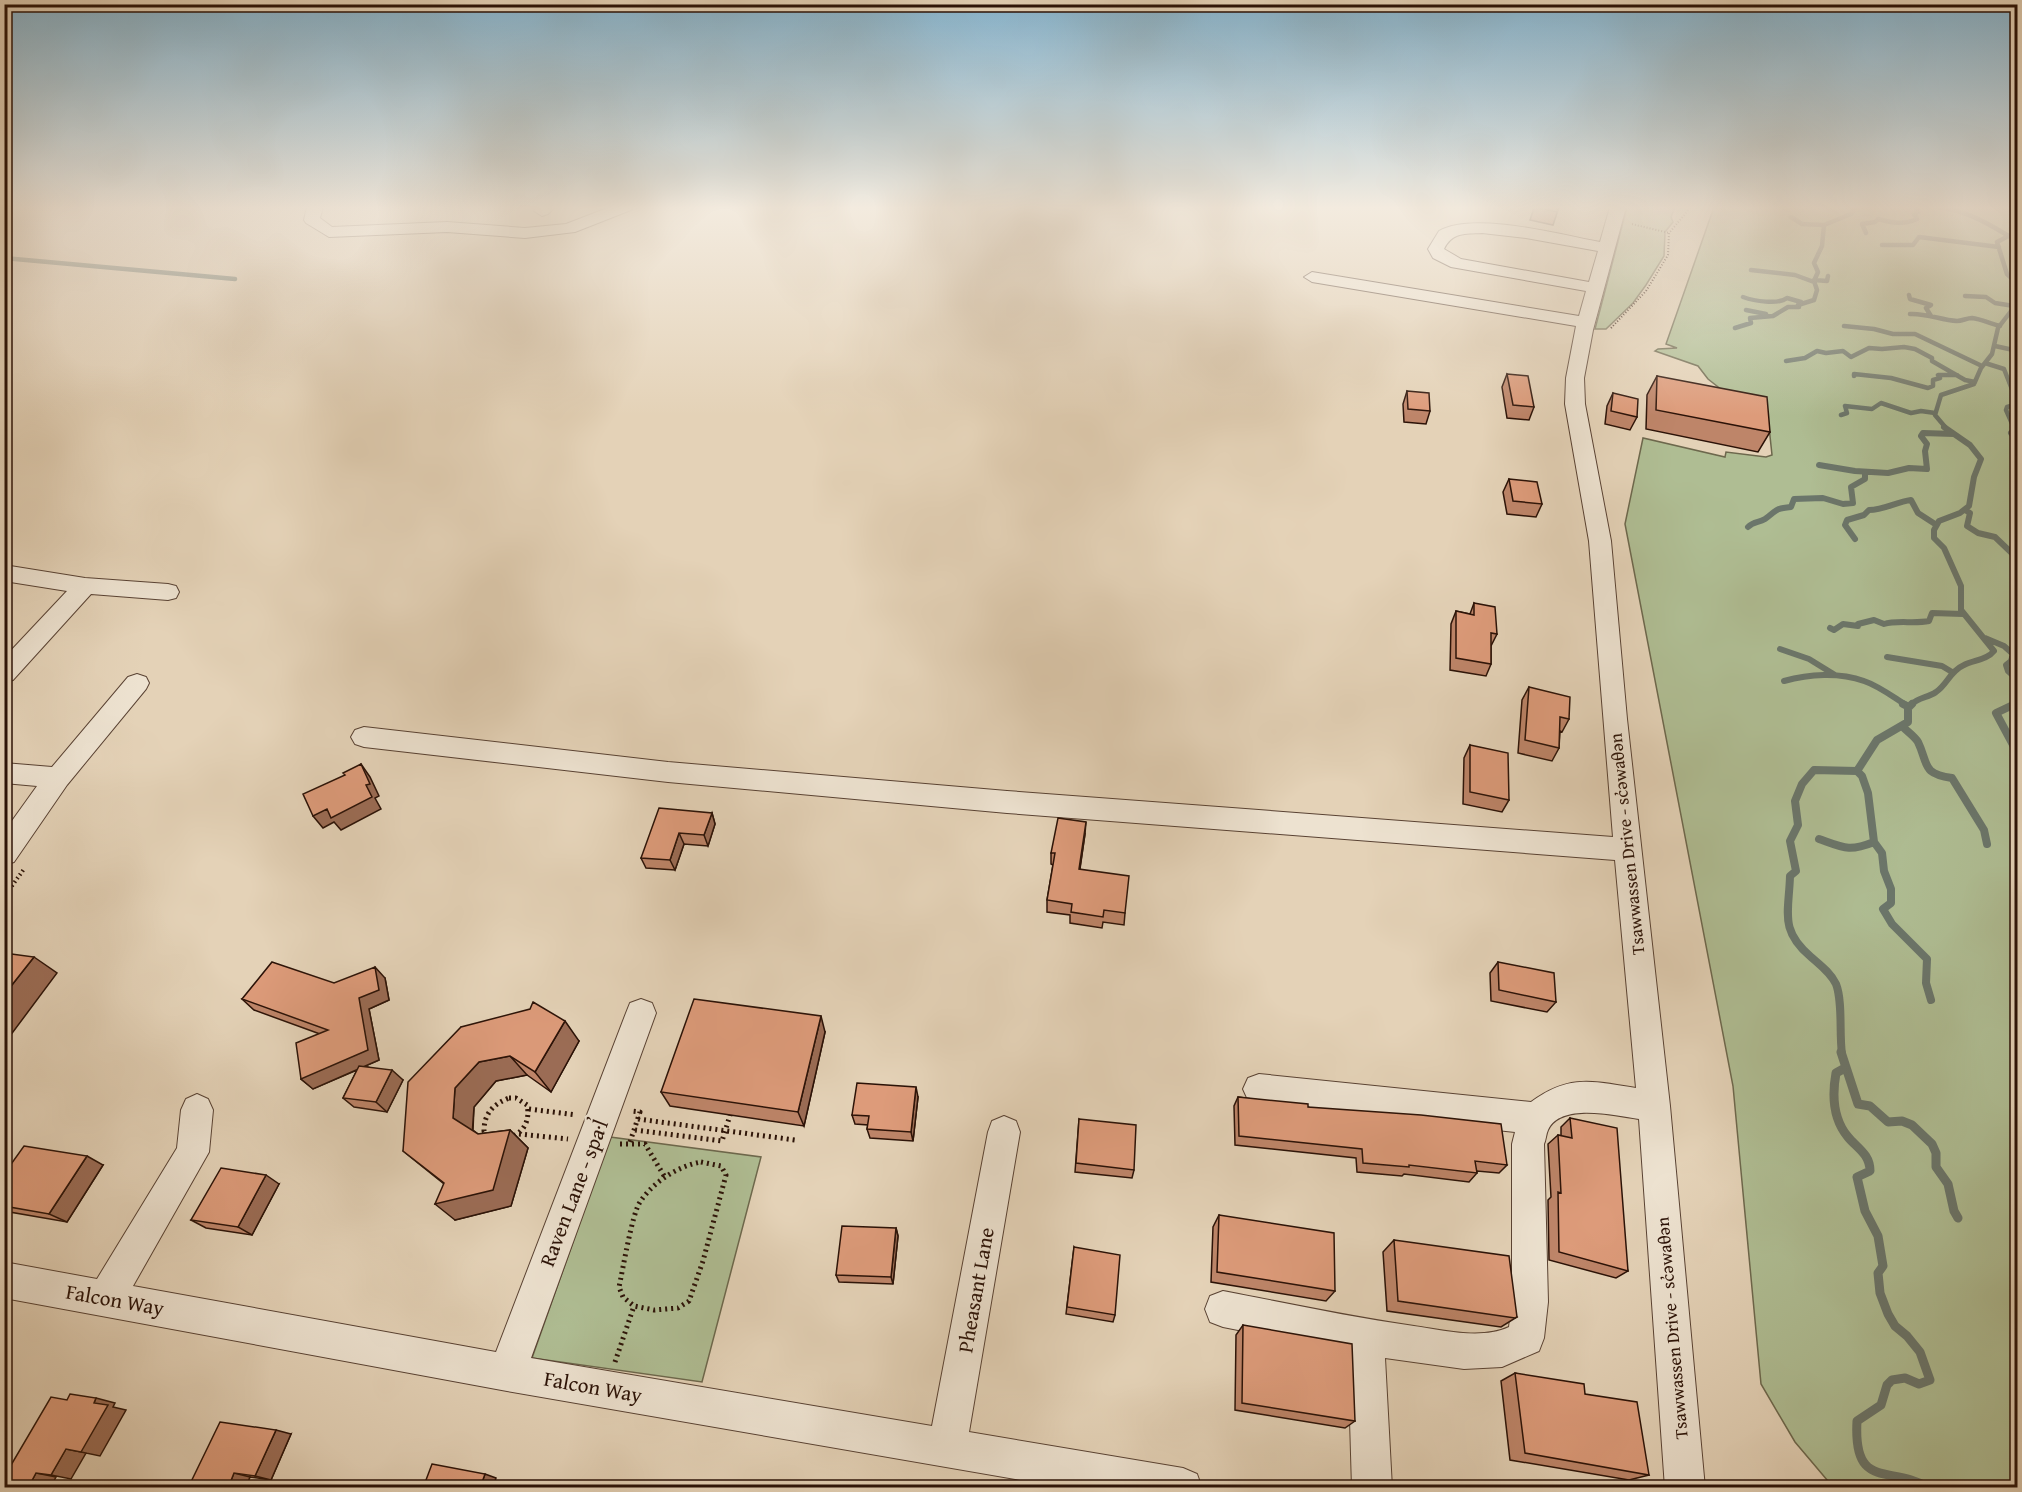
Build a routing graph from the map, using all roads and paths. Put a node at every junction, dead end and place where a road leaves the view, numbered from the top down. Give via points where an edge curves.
1 (1312, 277) dead end
2 (1532, 277) edge
3 (1598, 277) edge
4 (1655, 277) edge
5 (1595, 288) junction
6 (1598, 325) junction
7 (4, 573) edge
8 (85, 586) junction
9 (168, 592) dead end
10 (4, 674) edge
11 (137, 683) dead end
12 (364, 737) dead end
13 (4, 773) edge
14 (58, 778) junction
15 (1629, 850) junction
16 (4, 854) edge
17 (641, 1013) dead end
18 (1259, 1089) dead end
19 (1654, 1106) junction
20 (529, 1109) junction
21 (197, 1110) dead end
22 (731, 1110) edge
23 (584, 1116) dead end
24 (1535, 1118) junction
25 (635, 1130) junction
26 (725, 1131) junction
27 (1004, 1132) dead end
28 (519, 1134) junction
29 (573, 1140) dead end
30 (795, 1140) dead end
31 (630, 1142) junction
32 (613, 1144) dead end
33 (666, 1179) junction
34 (4, 1280) edge
35 (106, 1298) junction
36 (634, 1306) junction
37 (1223, 1309) dead end
38 (1366, 1337) junction
39 (622, 1341) dead end
40 (507, 1372) junction
41 (947, 1448) junction
42 (1183, 1488) edge
43 (1372, 1488) edge
44 (1685, 1488) edge

1 - 6 street
2 - 5 street
3 - 5 street, Tsawwassen Drive - sc̓əwaθən
4 - 6 path via 1636,304
5 - 6 street, Tsawwassen Drive - sc̓əwaθən
6 - 15 street, Tsawwassen Drive - sc̓əwaθən via 1575,378 1575,404 1600,541
7 - 8 street
8 - 9 street
8 - 10 street
11 - 14 street
12 - 15 street via 691,775
13 - 14 street
14 - 16 street
15 - 19 street, Tsawwassen Drive - sc̓əwaθən
17 - 40 street, Raven Lane - spa·l̓
18 - 24 street
19 - 24 street via 1592,1097 1560,1100
19 - 44 street, Tsawwassen Drive - sc̓əwaθən
20 - 23 path
20 - 28 path via 530,1118
20 - 28 path via 522,1100 509,1098 495,1105 485,1117 484,1131 493,1140 508,1141
21 - 35 street via 194,1152
22 - 26 path
24 - 38 street via 1528,1144 1530,1302 1526,1338 1502,1349 1464,1351
25 - 26 path via 722,1140
25 - 26 path via 638,1119
25 - 31 path
26 - 30 path
27 - 41 street, Pheasant Lane
28 - 29 path
31 - 32 path
31 - 33 path via 645,1144
33 - 36 path via 646,1193 635,1215 619,1287 623,1297
33 - 36 path via 690,1163 701,1162 722,1166 726,1175 689,1301 667,1311
34 - 35 street, Falcon Way
35 - 40 street, Falcon Way
36 - 39 path
37 - 38 street
38 - 43 street
40 - 41 street, Falcon Way
41 - 42 street, Falcon Way

